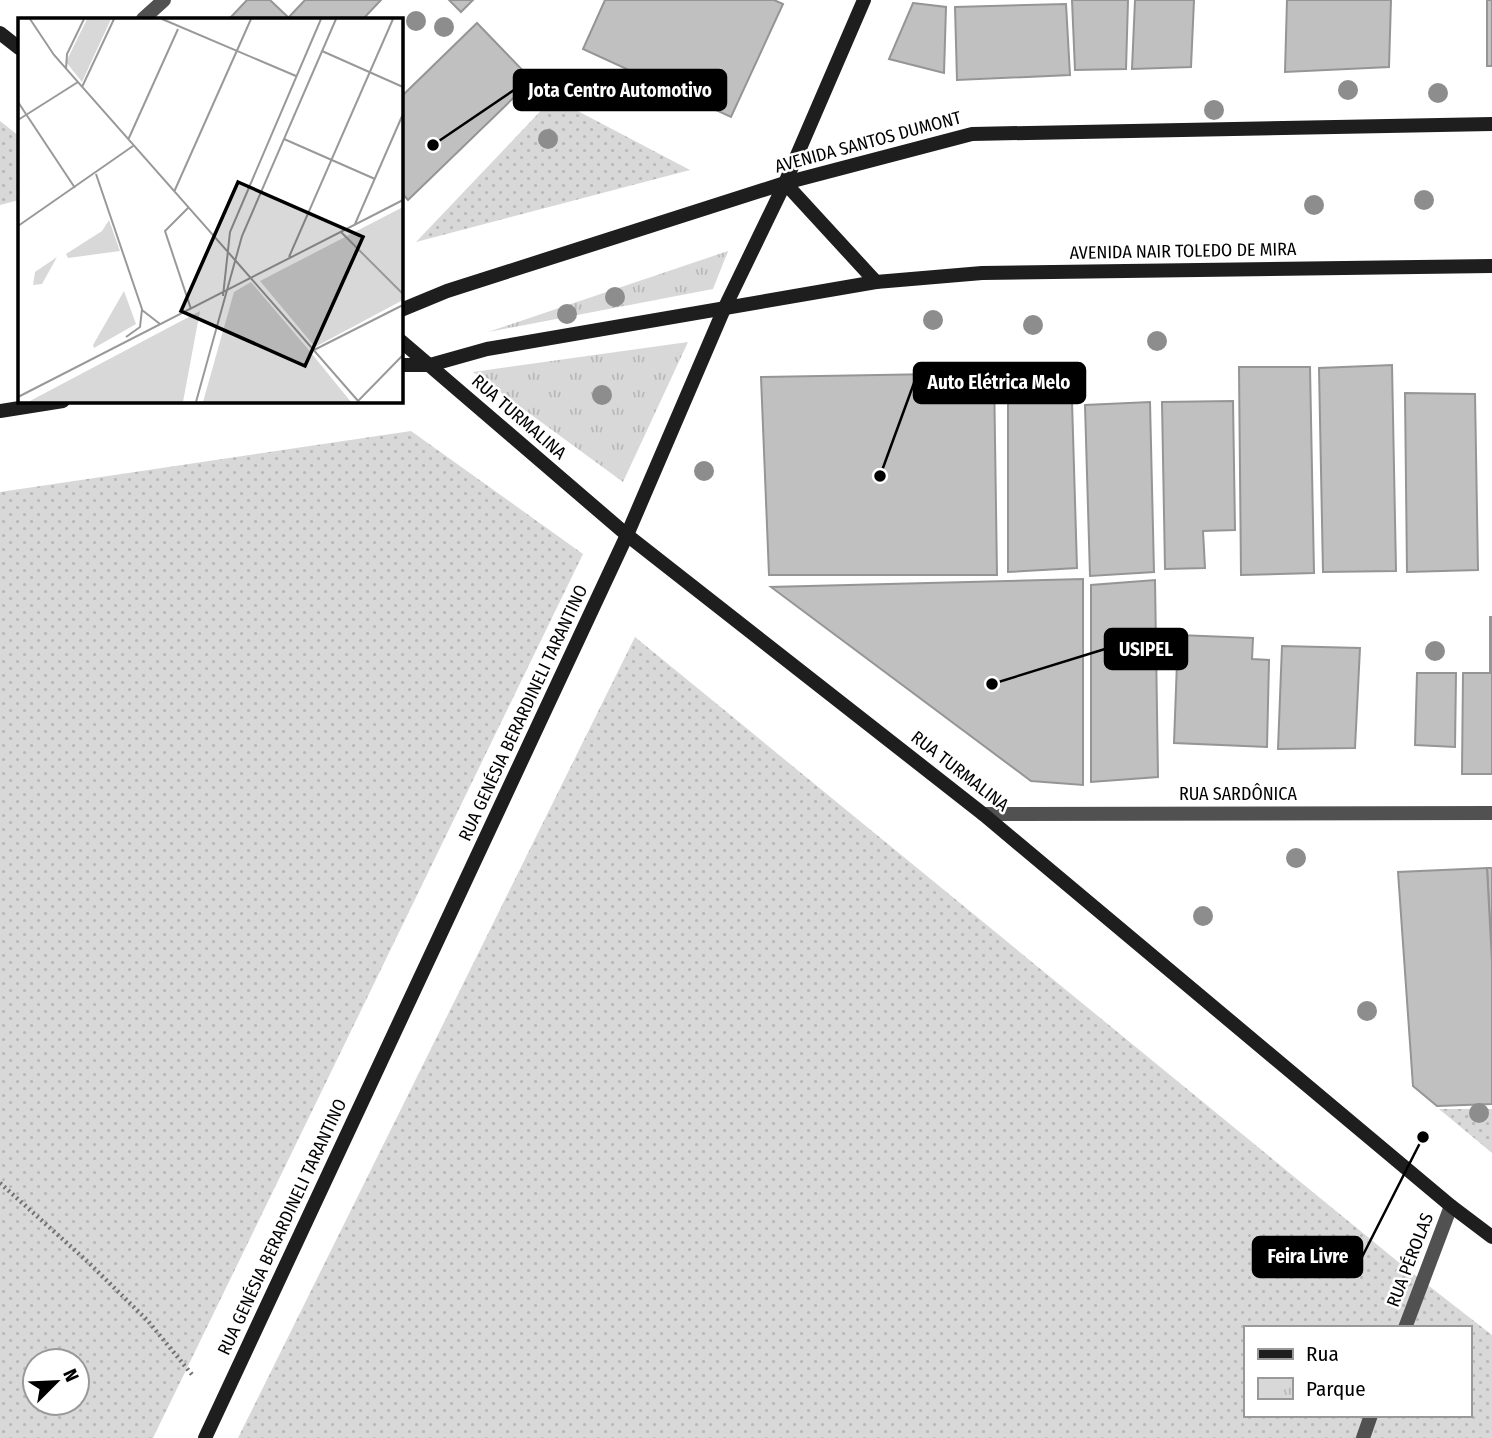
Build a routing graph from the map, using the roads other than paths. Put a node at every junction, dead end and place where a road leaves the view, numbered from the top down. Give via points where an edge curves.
1 (164, 0) edge
2 (864, 0) edge
3 (144, 18) edge
4 (0, 33) edge
5 (18, 47) edge
6 (1492, 124) edge
7 (785, 183) junction
8 (1492, 266) edge
9 (876, 282) junction
10 (724, 309) junction
11 (402, 310) edge
12 (402, 342) edge
13 (402, 365) edge
14 (430, 365) junction
15 (57, 402) edge
16 (0, 411) edge
17 (627, 536) junction
18 (1492, 813) edge
19 (984, 814) junction
20 (1451, 1206) junction
21 (1492, 1237) edge
22 (1406, 1326) edge
23 (1370, 1417) edge
24 (205, 1438) edge
25 (1363, 1438) edge

1 - 3 street
2 - 7 main road, RUA GENÉSIA BERARDINELI TARANTINO
4 - 5 main road
6 - 7 main road, AVENIDA SANTOS DUMONT via 972,134
7 - 9 main road
7 - 10 main road, RUA GENÉSIA BERARDINELI TARANTINO
7 - 11 main road, AVENIDA SANTOS DUMONT via 447,291
8 - 9 main road, AVENIDA NAIR TOLEDO DE MIRA via 982,273
9 - 10 main road, AVENIDA NAIR TOLEDO DE MIRA
10 - 14 main road via 488,349
10 - 17 main road, RUA GENÉSIA BERARDINELI TARANTINO
12 - 14 main road, RUA TURMALINA
13 - 14 main road
14 - 17 main road, RUA TURMALINA
15 - 16 main road
17 - 19 main road, RUA TURMALINA
17 - 24 main road, RUA GENÉSIA BERARDINELI TARANTINO
18 - 19 street, RUA SARDÔNICA
19 - 20 main road, RUA TURMALINA
20 - 21 main road, RUA TURMALINA
20 - 22 street, RUA PÉROLAS
23 - 25 street

